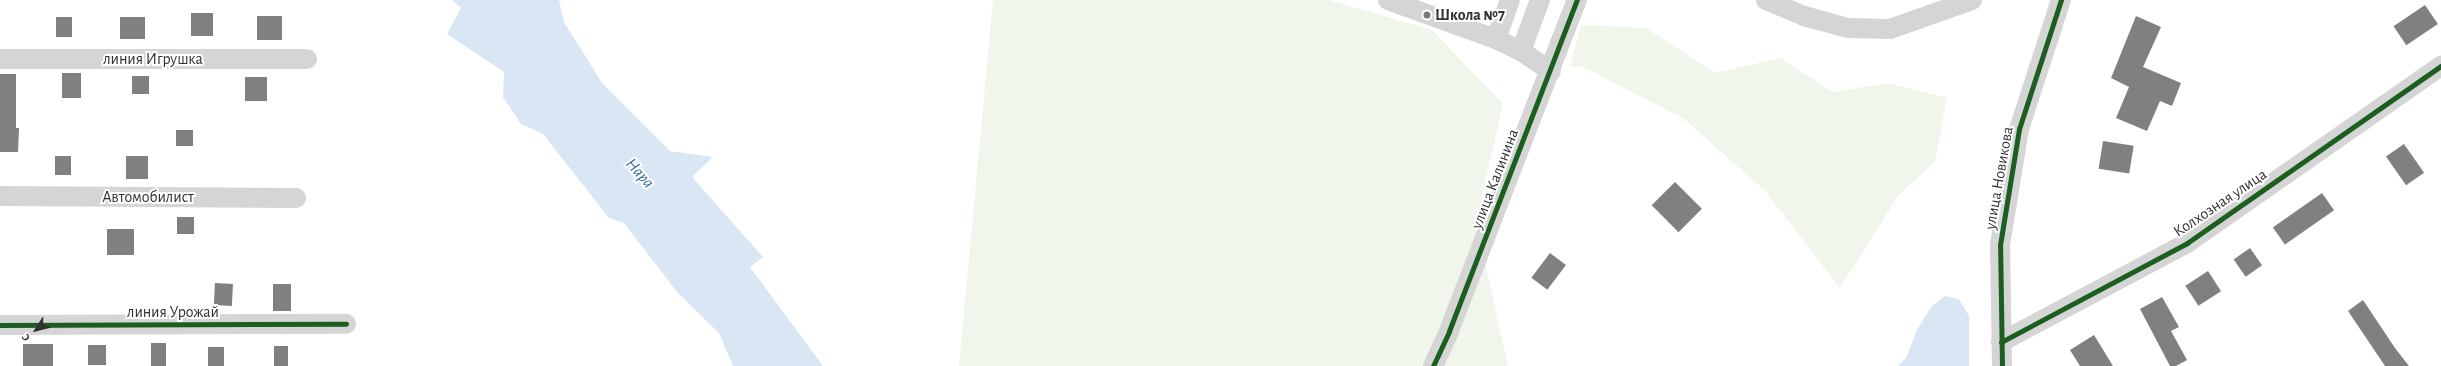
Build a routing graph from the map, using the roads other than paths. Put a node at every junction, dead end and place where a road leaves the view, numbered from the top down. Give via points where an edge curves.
1 (1388, 0) edge
2 (1510, 0) edge
3 (1540, 0) edge
4 (1577, 0) edge
5 (1766, 0) edge
6 (1972, 0) edge
7 (2061, 0) edge
8 (1496, 39) junction
9 (1520, 51) junction
10 (0, 59) edge
11 (306, 59) dead end
12 (2441, 66) edge
13 (1551, 71) junction
14 (0, 196) edge
15 (296, 198) dead end
16 (346, 324) dead end
17 (0, 325) edge
18 (2001, 342) junction
19 (1433, 366) edge
20 (2002, 366) edge

1 - 8 street
2 - 8 street
3 - 9 street
4 - 13 street, улица Калинина
5 - 6 street via 1804,16 1848,28 1890,29
7 - 18 street, улица Новикова via 2019,129 2000,245
8 - 9 street
9 - 13 street
10 - 11 street, линия Игрушка
12 - 18 street, Колхозная улица via 2187,243
13 - 19 street, улица Калинина
14 - 15 street, Автомобилист
16 - 17 street, линия Урожай
18 - 20 street, улица Новикова

